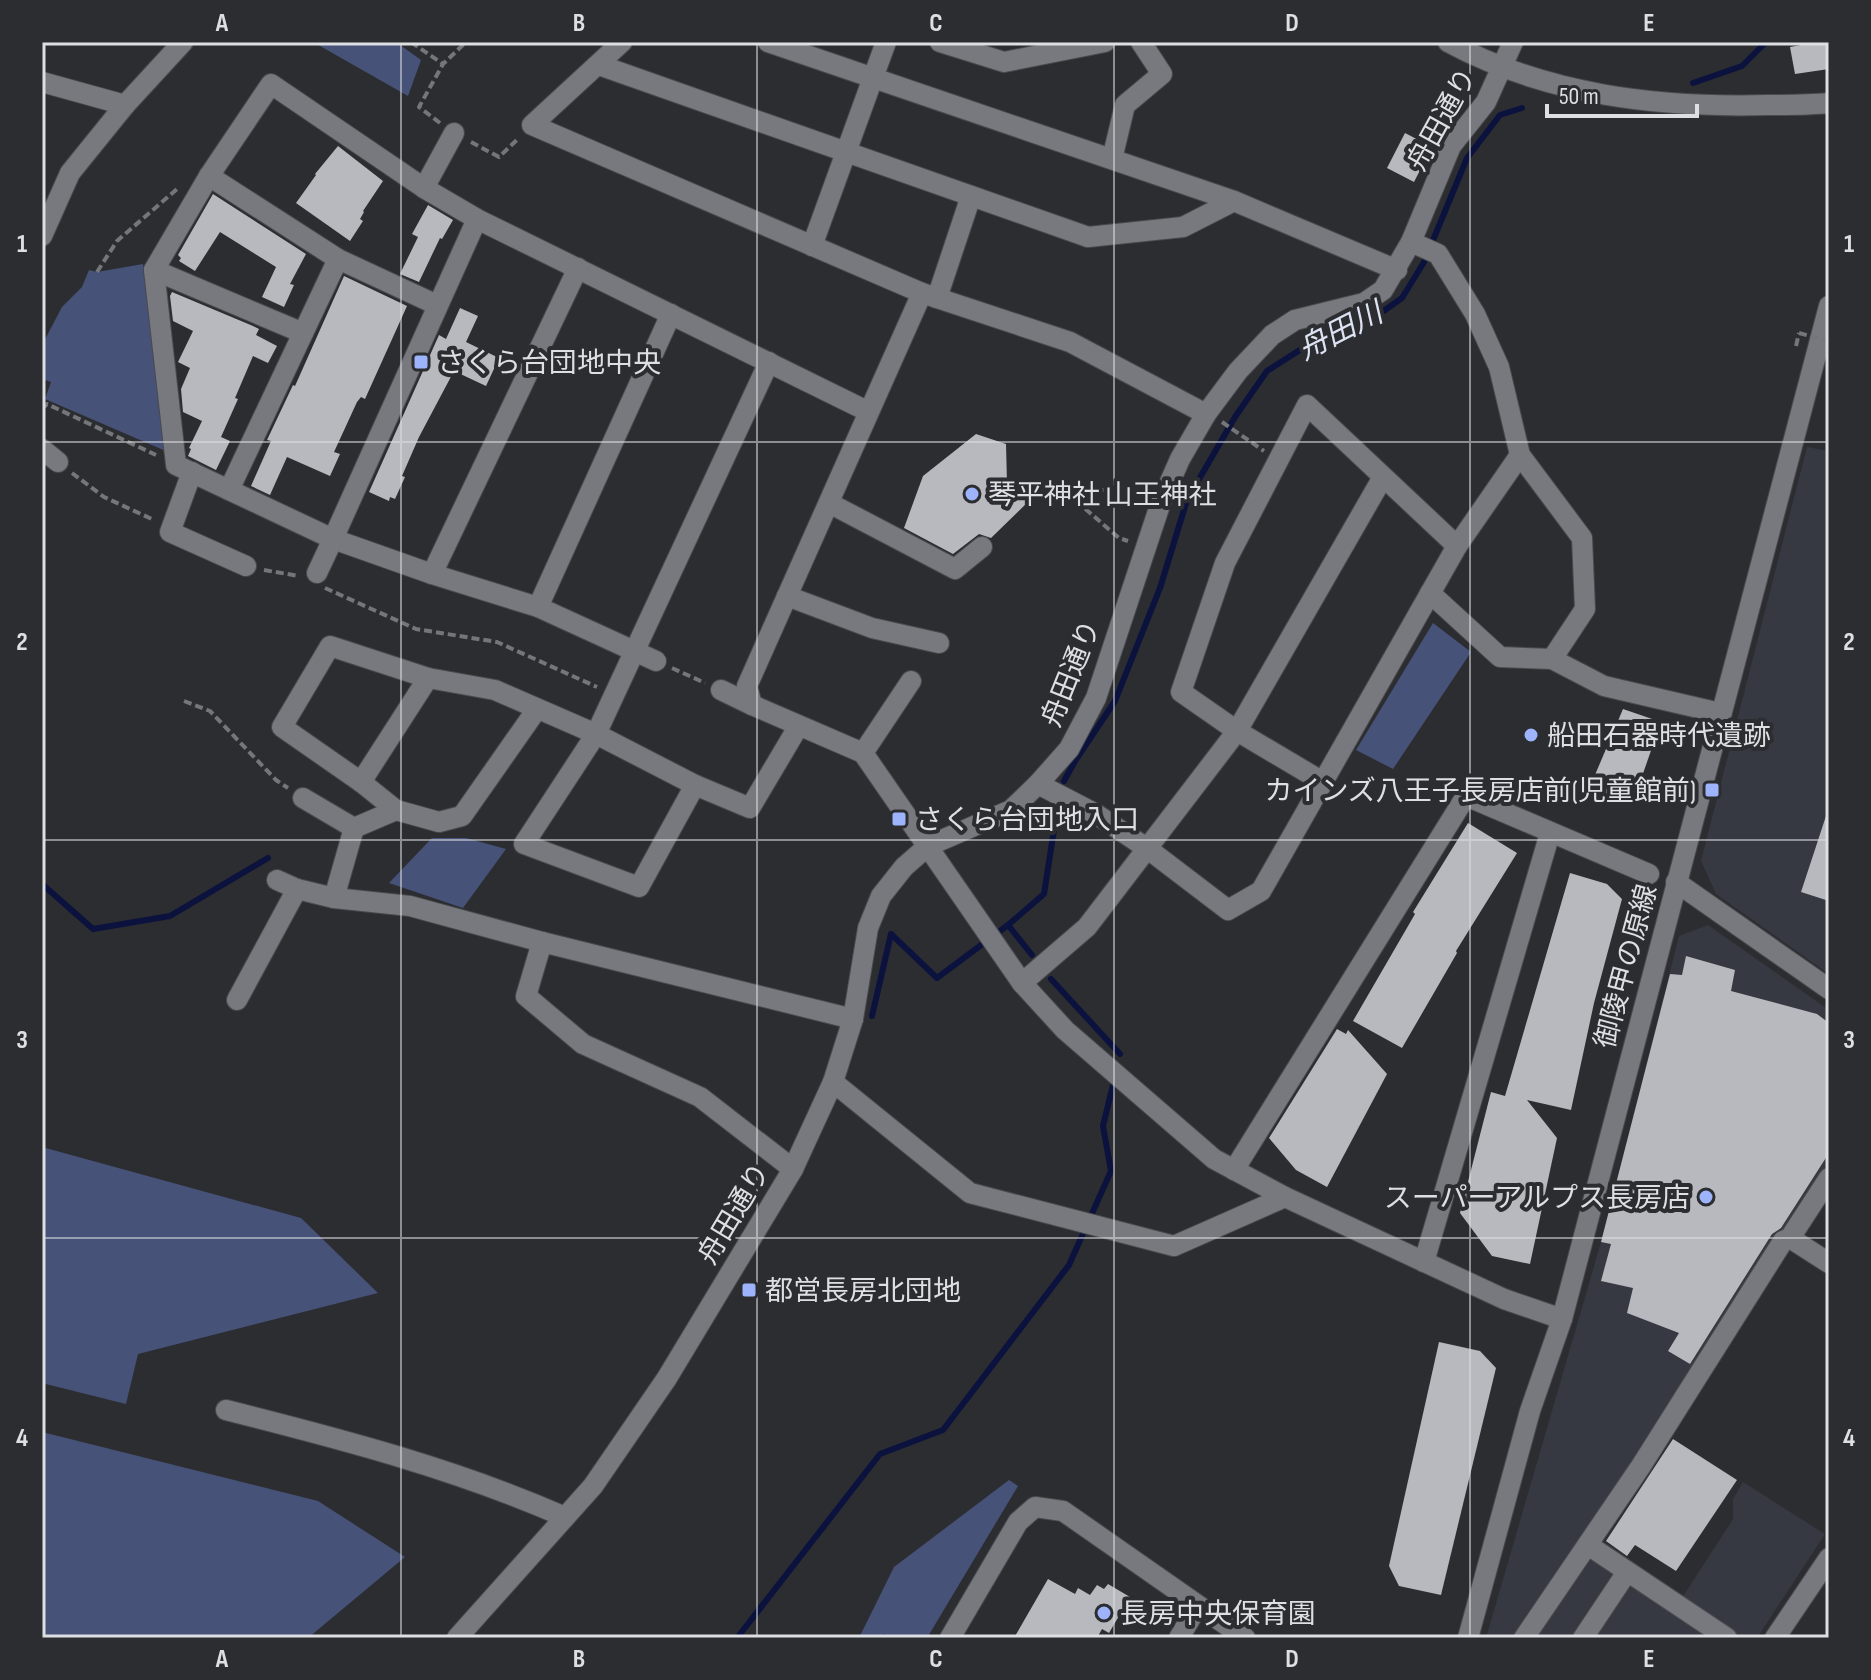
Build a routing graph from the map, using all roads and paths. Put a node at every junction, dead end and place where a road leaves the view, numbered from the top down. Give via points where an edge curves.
1 (183, 42) edge
2 (411, 42) edge
3 (466, 42) edge
4 (622, 42) edge
5 (768, 42) edge
6 (886, 42) edge
7 (940, 42) edge
8 (1105, 42) edge
9 (1141, 42) edge
10 (1448, 42) edge
11 (1513, 42) edge
12 (443, 64) junction
13 (599, 65) junction
14 (1503, 65) junction
15 (874, 78) junction
16 (42, 82) edge
17 (1829, 103) edge
18 (125, 105) junction
19 (532, 125) junction
20 (454, 133) junction
21 (847, 153) junction
22 (1112, 159) junction
23 (209, 176) junction
24 (178, 188) dead end
25 (424, 188) junction
26 (971, 196) junction
27 (49, 201) edge
28 (1234, 201) junction
29 (477, 219) junction
30 (42, 236) edge
31 (1414, 244) junction
32 (812, 246) junction
33 (338, 259) junction
34 (578, 268) junction
35 (154, 270) junction
36 (1397, 270) junction
37 (97, 272) dead end
38 (929, 296) junction
39 (437, 305) junction
40 (1829, 306) edge
41 (671, 314) junction
42 (303, 333) junction
43 (1799, 333) dead end
44 (1829, 341) edge
45 (769, 362) junction
46 (42, 409) edge
47 (867, 411) junction
48 (1206, 414) junction
49 (1226, 425) dead end
50 (50, 455) edge
51 (1520, 455) junction
52 (1278, 461) junction
53 (184, 468) junction
54 (1383, 477) junction
55 (229, 490) junction
56 (1067, 493) junction
57 (1028, 497) dead end
58 (1161, 502) junction
59 (829, 503) junction
60 (171, 528) junction
61 (333, 539) junction
62 (1457, 546) junction
63 (982, 547) dead end
64 (1146, 547) junction
65 (246, 566) joint
66 (432, 574) junction
67 (310, 578) junction
68 (1430, 593) junction
69 (787, 596) junction
70 (538, 607) junction
71 (939, 643) dead end
72 (634, 651) junction
73 (1552, 659) junction
74 (656, 661) joint
75 (428, 678) junction
76 (911, 681) dead end
77 (721, 690) joint
78 (615, 694) junction
79 (184, 701) dead end
80 (752, 705) junction
81 (537, 709) junction
82 (1720, 713) junction
83 (798, 727) junction
84 (1237, 731) junction
85 (596, 734) junction
86 (863, 753) junction
87 (361, 782) junction
88 (1323, 782) junction
89 (1038, 784) junction
90 (695, 785) junction
91 (303, 798) joint
92 (396, 810) junction
93 (354, 828) junction
94 (1550, 833) junction
95 (928, 846) junction
96 (1148, 849) junction
97 (1649, 874) dead end
98 (277, 880) dead end
99 (1676, 882) junction
100 (297, 889) junction
101 (334, 898) junction
102 (542, 942) junction
103 (1022, 983) junction
104 (1829, 989) edge
105 (237, 1000) dead end
106 (853, 1019) junction
107 (833, 1082) junction
108 (793, 1169) junction
109 (1234, 1170) junction
110 (1829, 1178) edge
111 (1285, 1197) junction
112 (1790, 1238) junction
113 (1424, 1262) junction
114 (1829, 1263) edge
115 (1562, 1319) junction
116 (226, 1410) dead end
117 (565, 1517) junction
118 (1588, 1545) junction
119 (1829, 1558) edge
120 (1627, 1572) junction
121 (1197, 1607) junction
122 (457, 1638) edge
123 (950, 1638) edge
124 (1179, 1638) edge
125 (1245, 1638) edge
126 (1468, 1638) edge
127 (1524, 1638) edge
128 (1583, 1638) edge
129 (1727, 1638) edge
130 (1775, 1638) edge

1 - 18 street
2 - 12 path
3 - 12 path
4 - 13 street
5 - 15 street
6 - 15 street
7 - 8 street via 1004,62
9 - 22 street via 1162,74 1125,105
10 - 14 street
11 - 14 street, 舟田通り
12 - 20 path via 419,107
13 - 19 street
13 - 21 street
14 - 17 street via 1540,81 1640,101 1704,106
14 - 31 street, 舟田通り via 1486,102 1451,146
15 - 21 street
15 - 22 street
16 - 18 street
18 - 27 street
19 - 20 path via 499,157
19 - 32 street
20 - 25 street
21 - 26 street
21 - 32 street
22 - 28 street
23 - 25 street via 271,84
23 - 33 street
23 - 35 street
24 - 37 path via 117,241
25 - 29 street
26 - 28 street via 1088,237 1183,227
26 - 38 street
27 - 30 street
28 - 36 street
29 - 34 street
29 - 39 street
31 - 36 street, 舟田通り
31 - 51 street via 1438,254 1475,314 1499,367
32 - 38 street
33 - 39 street
33 - 42 street
34 - 41 street
34 - 66 street
35 - 42 street
35 - 53 street
36 - 48 street, 舟田通り via 1383,290 1364,303 1295,320 1272,335
38 - 47 street
38 - 48 street via 1070,342
39 - 61 street
40 - 82 street, 御陵甲の原線
41 - 45 street
41 - 70 street
42 - 55 street
43 - 44 path, bridge
45 - 47 street
45 - 72 street
46 - 53 path via 47,404
47 - 59 street
48 - 58 street, 舟田通り
49 - 52 path
50 - 60 path via 104,497
51 - 62 street
51 - 73 street via 1582,538 1585,609
52 - 54 street via 1307,405
52 - 84 street via 1225,563 1181,692
53 - 55 street
53 - 60 street
54 - 62 street
54 - 84 street
55 - 61 street
56 - 57 path
56 - 58 path via 1136,487
56 - 64 path via 1119,538
58 - 64 street, 舟田通り
59 - 63 street via 955,569
59 - 69 street
60 - 65 street via 170,532
61 - 66 street
61 - 67 street
62 - 68 street
64 - 89 street, 舟田通り via 1096,698 1069,749
65 - 67 path
66 - 70 street
67 - 78 path via 416,629 497,642
68 - 73 street via 1500,657
68 - 88 street
69 - 71 street via 872,628
69 - 80 street via 747,686
70 - 72 street
72 - 74 street
72 - 78 street
73 - 82 street via 1604,686
74 - 77 path
75 - 81 street via 495,690
75 - 87 street
75 - 87 street via 330,646 282,727
76 - 86 street
77 - 80 street
78 - 85 street
79 - 91 path via 210,711 276,780
80 - 83 street
81 - 85 street
81 - 92 street via 462,816 439,822
82 - 99 street, 御陵甲の原線
83 - 86 street
83 - 90 street via 750,808
84 - 88 street
84 - 96 street
85 - 90 street
85 - 90 street via 524,844 639,887
86 - 95 street
87 - 92 street
88 - 96 street via 1261,891 1228,910
89 - 95 street, 舟田通り via 1011,810
89 - 96 street
91 - 93 street
92 - 93 street
93 - 101 street
94 - 97 street
94 - 109 street via 1466,796
94 - 113 street
95 - 103 street
95 - 106 street, 舟田通り via 881,896 868,928
96 - 103 street via 1087,927
98 - 100 street
99 - 104 street
99 - 115 street, 御陵甲の原線
100 - 101 street
100 - 105 street
101 - 102 street via 410,906
102 - 106 street
102 - 108 street via 526,996 583,1044 700,1097
103 - 109 street via 1065,1030 1214,1159
106 - 107 street, 舟田通り
107 - 108 street, 舟田通り
107 - 111 street via 970,1193 1174,1246
108 - 117 street, 舟田通り via 667,1378 593,1486
109 - 111 street
110 - 112 street
111 - 113 street
112 - 114 street
112 - 118 street via 1783,1241
113 - 115 street
115 - 126 street, 御陵甲の原線 via 1530,1411
116 - 117 street via 379,1449
117 - 122 street, 舟田通り
118 - 120 street
118 - 127 street
119 - 130 street
120 - 128 street
120 - 129 street
121 - 123 street via 1063,1511 1035,1507 1018,1522
121 - 124 street
121 - 125 street

